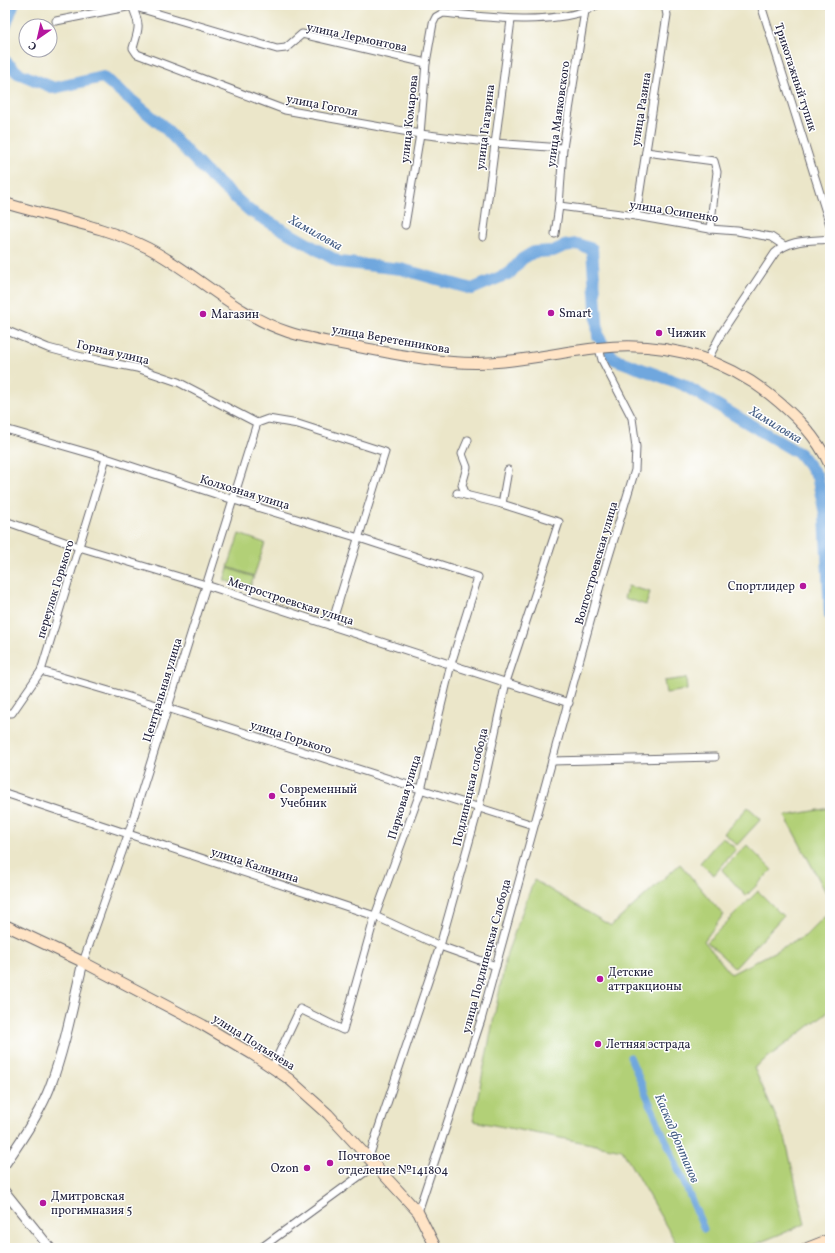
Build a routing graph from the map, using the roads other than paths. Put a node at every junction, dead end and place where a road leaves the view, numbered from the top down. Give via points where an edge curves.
1 (597, 5) edge
2 (665, 5) edge
3 (761, 5) edge
4 (132, 6) junction
5 (585, 11) junction
6 (511, 20) junction
7 (58, 21) edge
8 (426, 63) junction
9 (420, 134) junction
10 (494, 143) junction
11 (563, 148) junction
12 (646, 152) junction
13 (5, 203) edge
14 (559, 206) junction
15 (636, 216) junction
16 (405, 225) dead end
17 (830, 225) edge
18 (710, 229) junction
19 (555, 234) dead end
20 (483, 237) dead end
21 (830, 239) edge
22 (783, 246) junction
23 (5, 330) edge
24 (599, 348) junction
25 (708, 359) junction
26 (257, 423) junction
27 (5, 429) edge
28 (468, 440) dead end
29 (106, 458) junction
30 (830, 466) edge
31 (508, 470) dead end
32 (457, 493) dead end
33 (466, 494) junction
34 (234, 500) junction
35 (502, 504) junction
36 (5, 522) edge
37 (359, 538) junction
38 (79, 547) junction
39 (478, 577) joint
40 (206, 585) junction
41 (332, 626) junction
42 (451, 664) junction
43 (41, 671) junction
44 (506, 682) junction
45 (569, 703) junction
46 (168, 708) junction
47 (5, 713) edge
48 (715, 756) dead end
49 (552, 761) junction
50 (420, 790) junction
51 (5, 793) edge
52 (480, 806) junction
53 (534, 824) junction
54 (128, 835) junction
55 (375, 916) junction
56 (5, 925) edge
57 (440, 946) junction
58 (83, 962) junction
59 (496, 966) junction
60 (272, 1068) junction
61 (373, 1161) junction
62 (5, 1164) edge
63 (5, 1192) edge
64 (418, 1212) junction
65 (830, 1239) edge
66 (50, 1248) edge
67 (261, 1248) edge
68 (436, 1248) edge
69 (807, 1248) edge

1 - 5 street
2 - 12 street, улица Разина via 667,15
3 - 17 street, Трикотажный тупик
4 - 7 street, улица Лермонтова
4 - 8 street, улица Лермонтова via 277,49 286,48 302,34
4 - 9 street, улица Гоголя via 139,22 133,48 137,54 285,110
5 - 6 street via 572,16
5 - 11 street, улица Маяковского
6 - 8 street, улица Комарова via 443,13 436,17 433,23
6 - 10 street, улица Гагарина
8 - 9 street, улица Комарова
9 - 10 street, улица Гоголя
9 - 16 street, улица Комарова
10 - 11 street, улица Гоголя
10 - 20 street, улица Гагарина
11 - 14 street, улица Маяковского
12 - 15 street, улица Разина
12 - 18 street via 714,161 717,172
13 - 24 main road, улица Веретенникова via 85,224 128,239 172,262 259,319 288,332 310,338 417,359 455,363 520,359
14 - 15 street, улица Осипенко
14 - 19 street, улица Маяковского
15 - 18 street, улица Осипенко
18 - 22 street, улица Осипенко via 771,237
21 - 22 street via 792,242
22 - 25 street via 762,271
23 - 26 street, Горная улица via 48,348 136,368 178,382
24 - 25 main road, улица Веретенникова via 666,349
24 - 45 street, Волгостроевская улица via 602,360 632,418 636,447 635,470 601,582
25 - 30 main road, улица Веретенникова via 754,383 795,416 818,444
26 - 34 street, Центральная улица
26 - 37 street via 268,419 298,424 385,452
27 - 29 street, Колхозная улица
28 - 33 street via 462,454 466,467 462,486
29 - 34 street, Колхозная улица
29 - 38 street, переулок Горького
31 - 35 street
32 - 33 street, Подлипецкая слобода
33 - 35 street, Подлипецкая слобода
34 - 37 street, Колхозная улица
34 - 40 street, Центральная улица
35 - 44 street, Подлипецкая слобода via 559,522
36 - 38 street, Метростроевская улица
37 - 39 street, Колхозная улица
37 - 41 street
38 - 40 street, Метростроевская улица
38 - 43 street, переулок Горького
39 - 42 street, Парковая улица
40 - 41 street, Метростроевская улица
40 - 46 street, Центральная улица
41 - 42 street, Метростроевская улица
42 - 44 street, Метростроевская улица
42 - 50 street, Парковая улица
43 - 46 street, улица Горького
43 - 47 street, переулок Горького via 12,714
44 - 45 street, Метростроевская улица
44 - 52 street, Подлипецкая слобода
45 - 49 street, улица Подлипецкая Слобода
46 - 50 street, улица Горького
46 - 54 street, Центральная улица
48 - 49 street
49 - 53 street, улица Подлипецкая Слобода
50 - 52 street, улица Горького
50 - 55 street, Парковая улица
51 - 54 street, улица Калинина
52 - 53 street, улица Горького
52 - 57 street, Подлипецкая слобода
53 - 59 street, улица Подлипецкая Слобода
54 - 55 street, улица Калинина
54 - 58 street, Центральная улица
55 - 57 street, улица Калинина
55 - 60 street, Парковая улица via 343,1030 300,1009
56 - 58 main road, улица Подъячева
57 - 59 street, улица Калинина
57 - 61 street, Подлипецкая слобода
58 - 60 main road, улица Подъячева via 203,1025
58 - 62 street via 62,1052 49,1089
59 - 64 street, улица Подлипецкая Слобода via 482,1020
60 - 61 main road, улица Подъячева via 289,1079 328,1114
61 - 64 main road, улица Подъячева
61 - 67 street
63 - 66 street
64 - 68 main road, улица Подъячева
65 - 69 main road

